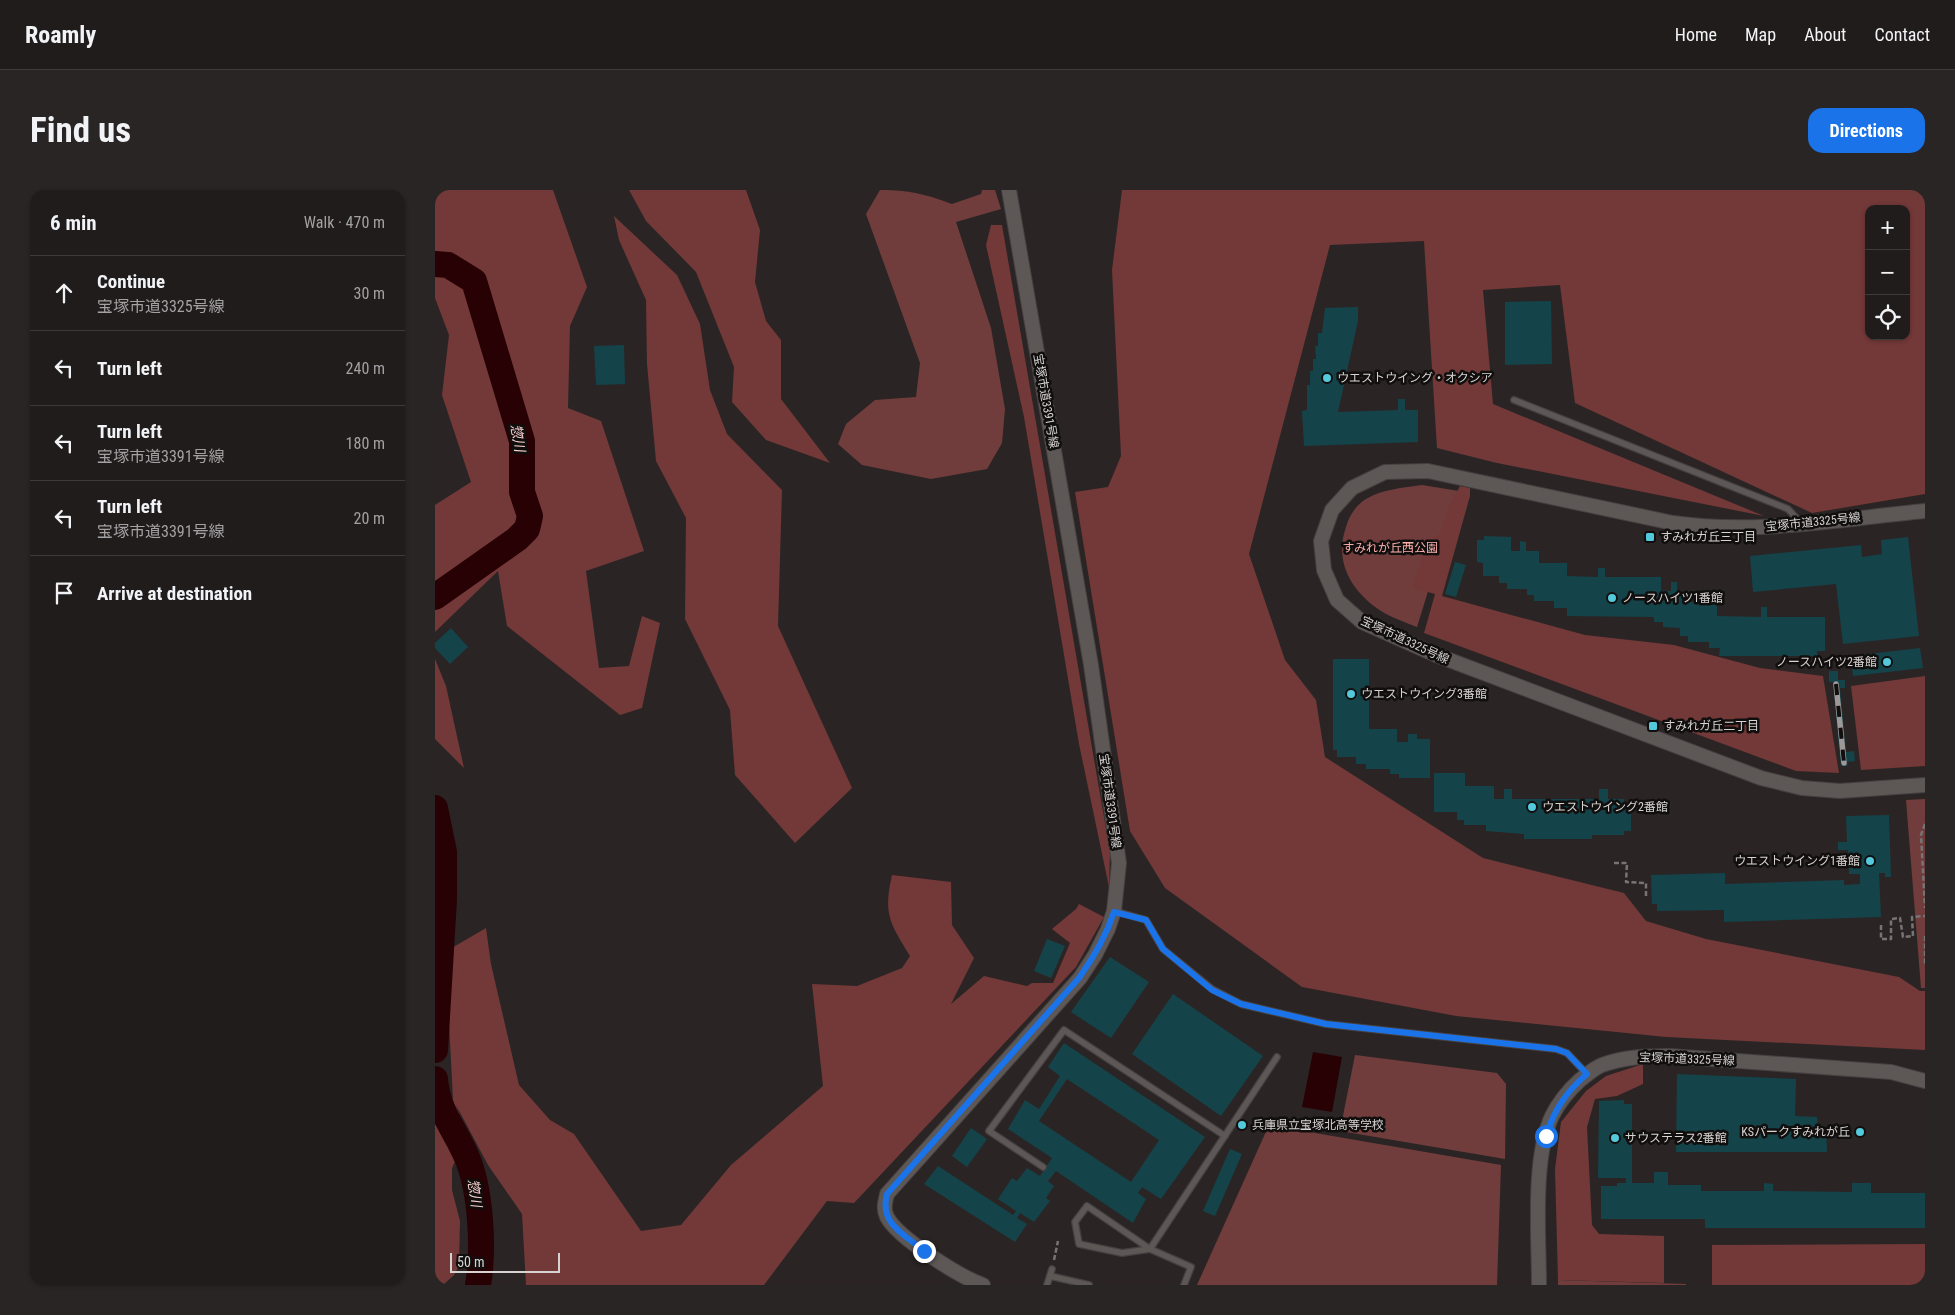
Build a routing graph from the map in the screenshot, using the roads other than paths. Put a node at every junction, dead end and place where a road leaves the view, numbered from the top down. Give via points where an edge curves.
1 (1009, 190) edge
2 (1514, 400) dead end
3 (1925, 511) edge
4 (1802, 524) junction
5 (1925, 785) edge
6 (1114, 912) junction
7 (1277, 1057) dead end
8 (1587, 1074) junction
9 (1925, 1081) edge
10 (1225, 1136) junction
11 (1043, 1167) dead end
12 (1150, 1249) junction
13 (1052, 1269) road end
14 (1050, 1276) junction
15 (983, 1285) edge
16 (1047, 1285) edge
17 (1089, 1285) edge
18 (1184, 1285) edge
19 (1539, 1285) edge

1 - 6 street, 宝塚市道3391号線 via 1091,665 1119,863
2 - 4 lane via 1788,509
3 - 4 street, 宝塚市道3325号線
4 - 5 street, 宝塚市道3325号線 via 1750,529 1673,524 1428,472 1385,472 1352,488 1332,510 1321,541 1324,570 1337,600 1362,622 1436,655 1761,778 1802,788 1840,791
6 - 8 lane via 1146,920 1163,949 1212,990 1241,1004 1326,1024 1556,1049 1567,1053
6 - 15 street, 宝塚市道3391号線 via 1095,956 1079,978 887,1194 883,1207 895,1228 952,1269
7 - 10 lane
8 - 9 street, 宝塚市道3325号線 via 1601,1065 1637,1056 1669,1056 1891,1072
8 - 19 street, 宝塚市道3325号線 via 1561,1101 1546,1136 1539,1200
10 - 11 lane via 1064,1030 989,1131
10 - 12 lane
12 - 12 lane via 1122,1253 1079,1244 1075,1222 1087,1206
12 - 18 lane via 1191,1267
13 - 14 lane
14 - 16 lane
14 - 17 lane

